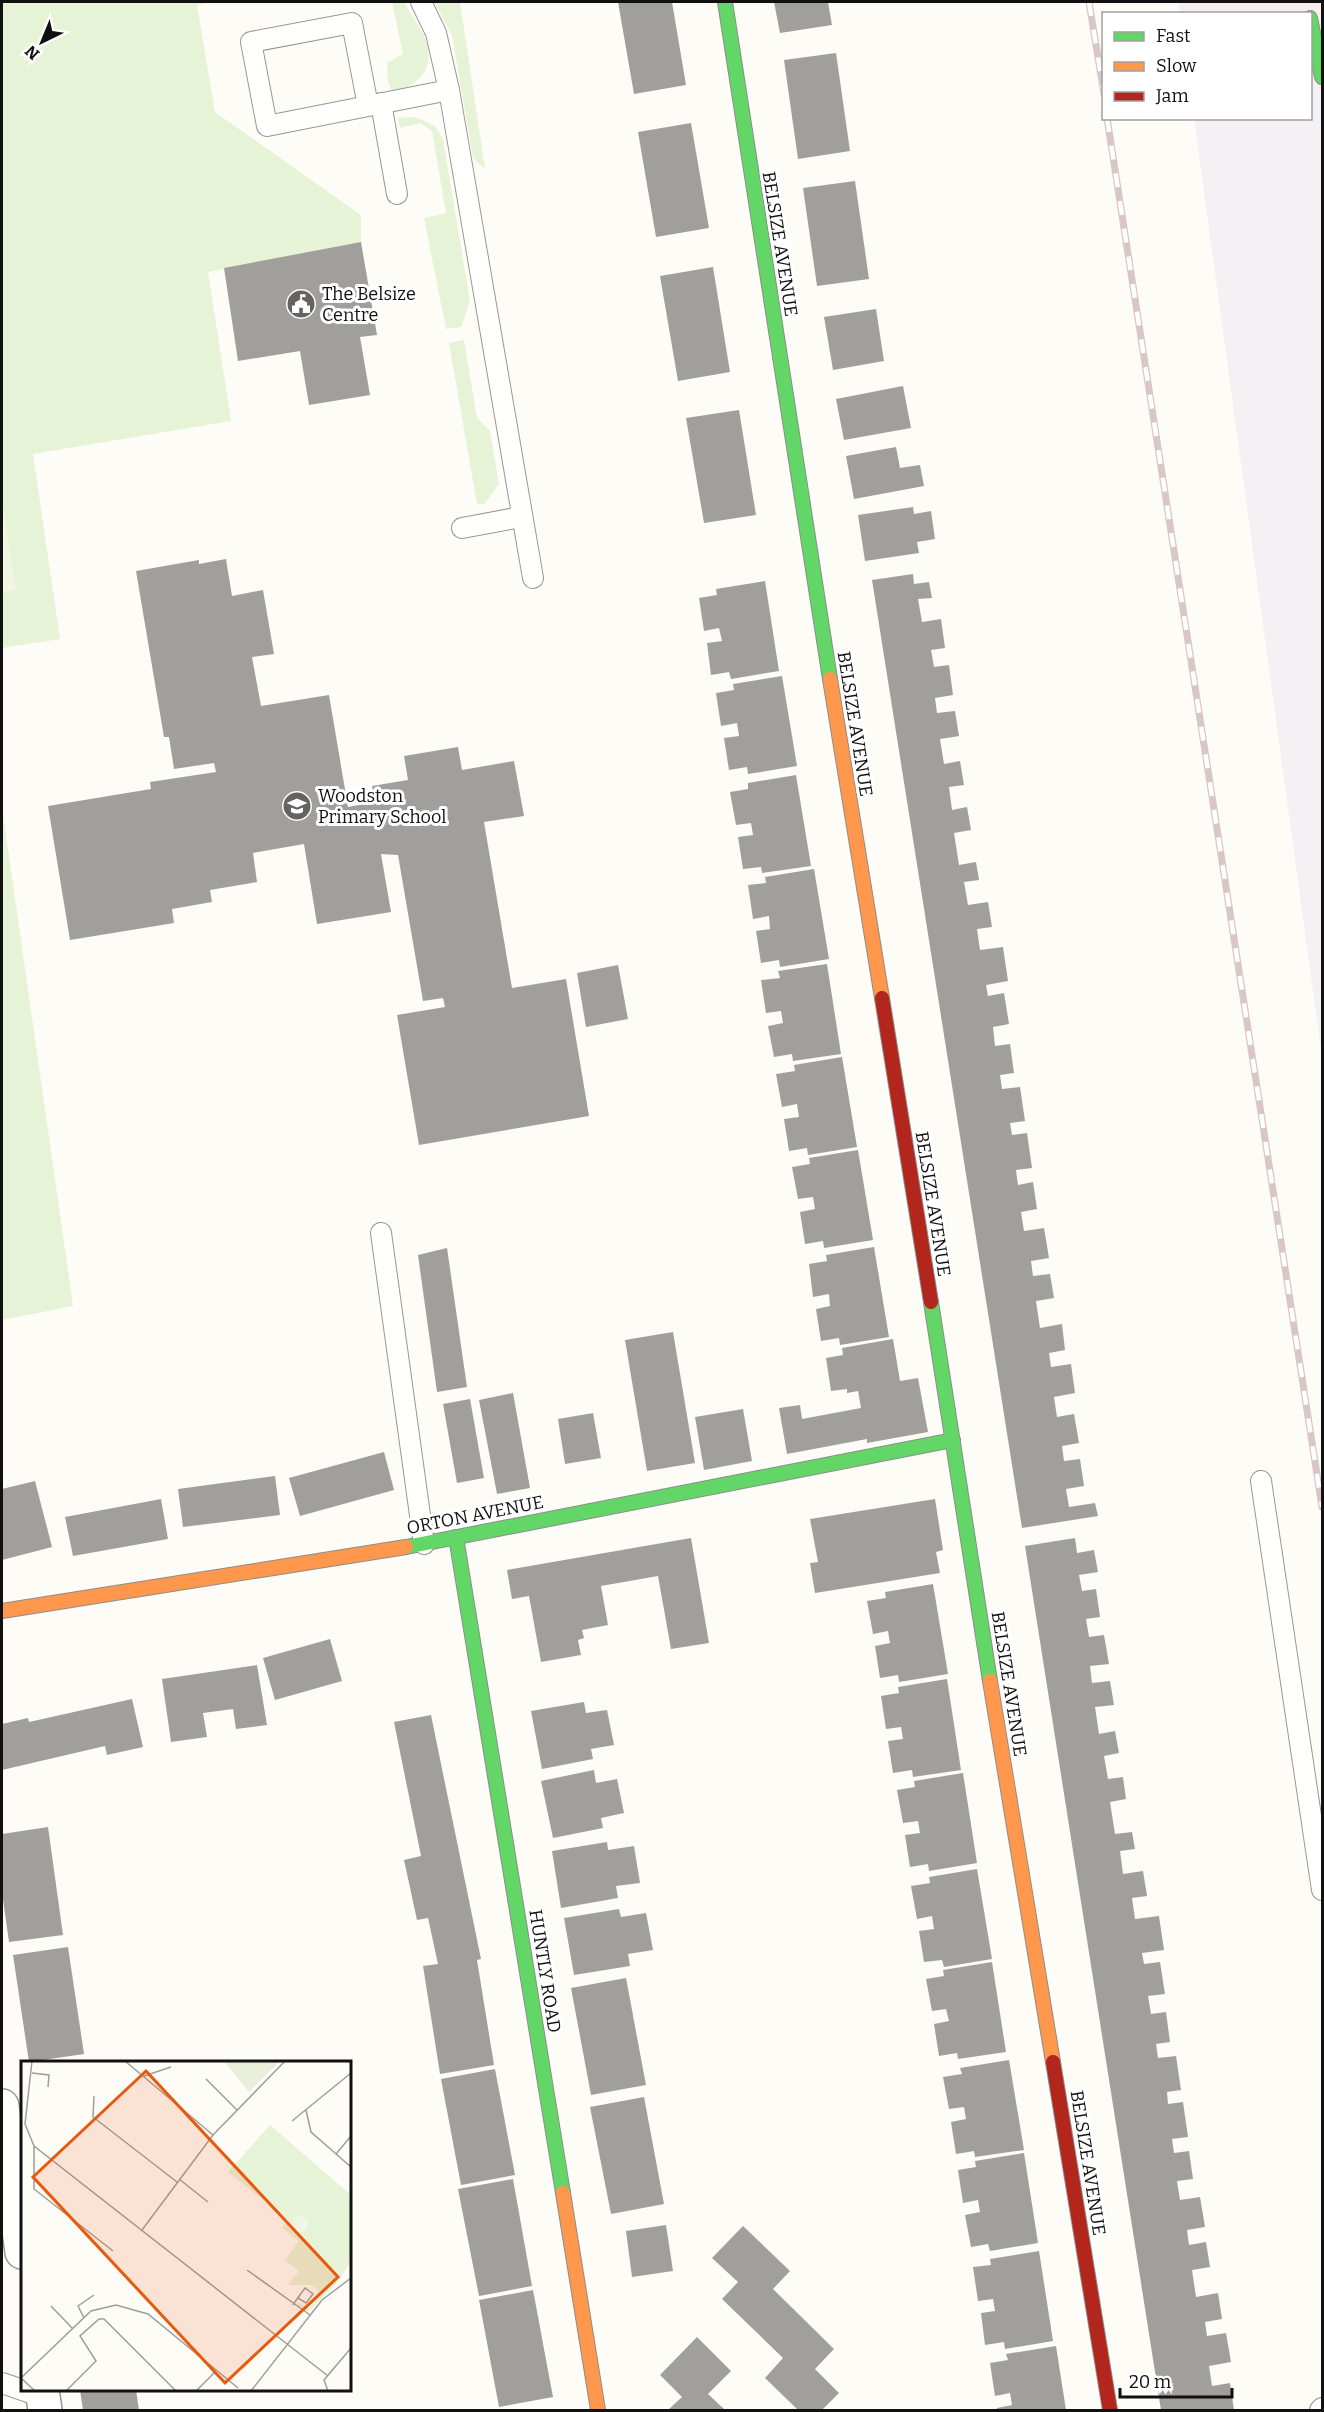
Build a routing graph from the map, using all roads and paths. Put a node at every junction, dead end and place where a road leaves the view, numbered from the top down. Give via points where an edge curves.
1 (421, 2) edge
2 (725, 2) edge
3 (1312, 23) edge
4 (1323, 77) edge
5 (449, 90) junction
6 (375, 105) junction
7 (397, 194) dead end
8 (521, 517) junction
9 (462, 528) dead end
10 (533, 578) dead end
11 (381, 1233) dead end
12 (953, 1440) junction
13 (1262, 1481) dead end
14 (456, 1537) junction
15 (424, 1544) junction
16 (2, 1611) edge
17 (1323, 1890) edge
18 (2, 2106) edge
19 (21, 2245) edge
20 (2, 2384) edge
21 (21, 2391) edge
22 (22, 2391) edge
23 (44, 2399) edge
24 (598, 2410) edge
25 (1110, 2410) edge

1 - 5 lane via 436,33
2 - 12 street, BELSIZE AVENUE
3 - 4 street
5 - 6 lane
5 - 8 lane
6 - 6 lane via 267,126 251,42 352,22
6 - 7 lane
8 - 9 lane
8 - 10 lane
11 - 15 lane
12 - 14 street, ORTON AVENUE
12 - 25 street, BELSIZE AVENUE
13 - 17 lane
14 - 15 street, ORTON AVENUE
14 - 24 street, HUNTLY ROAD
15 - 16 street, ORTON AVENUE
18 - 19 street
20 - 21 lane
22 - 23 lane

